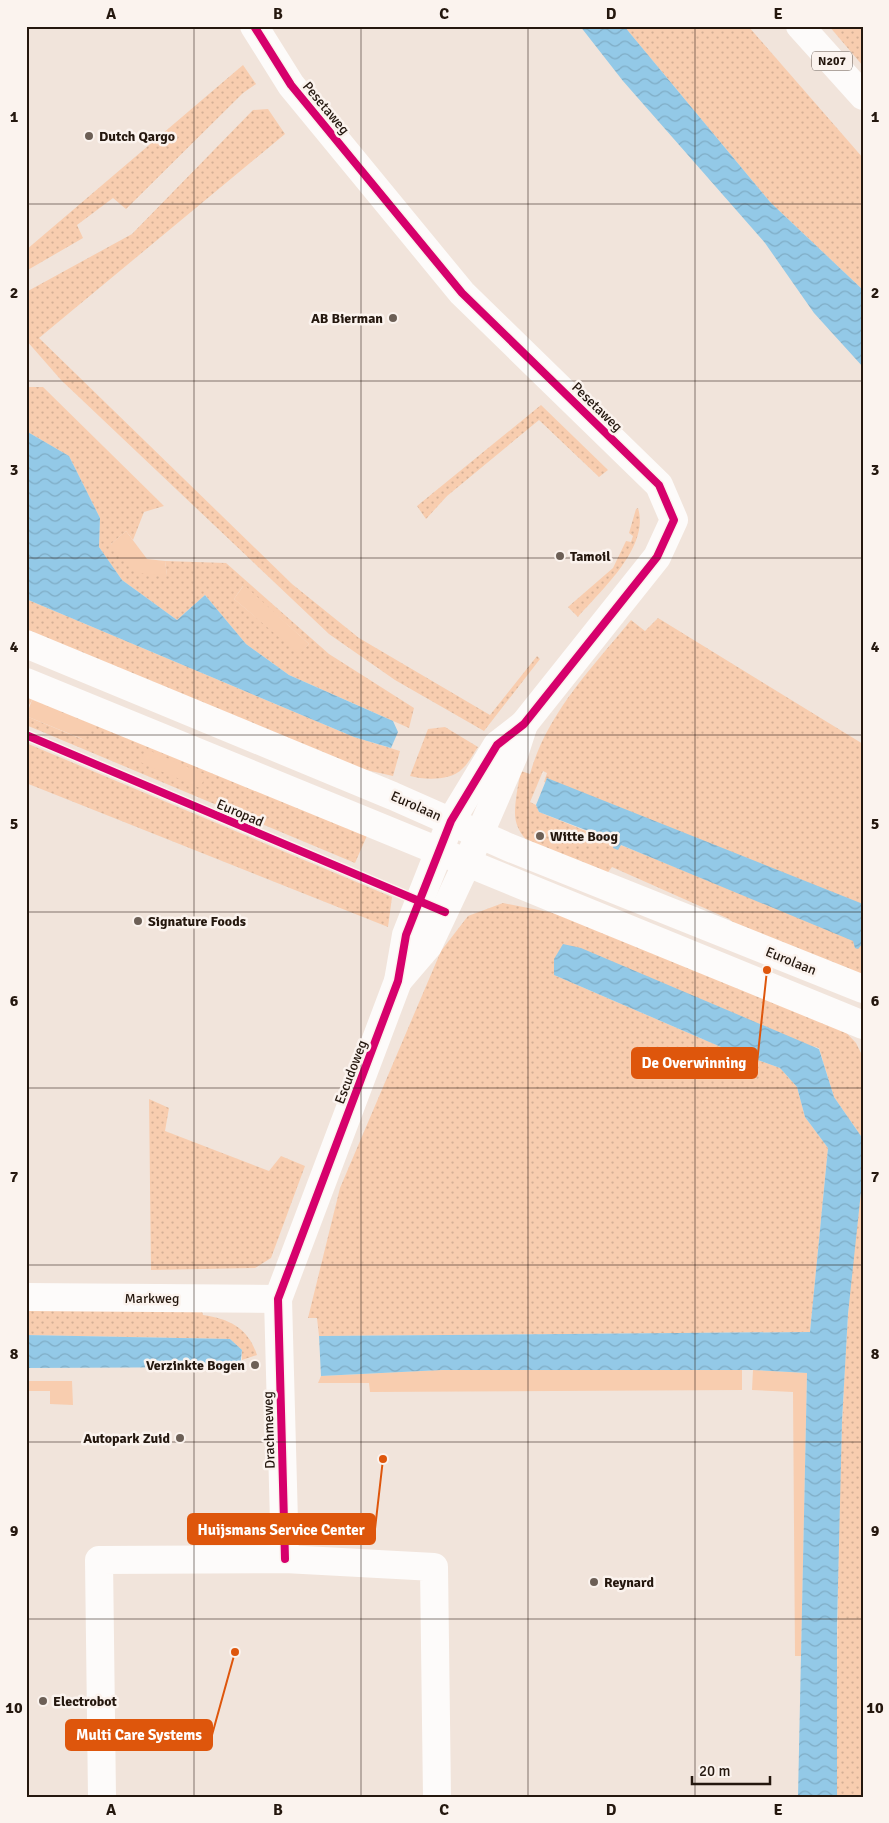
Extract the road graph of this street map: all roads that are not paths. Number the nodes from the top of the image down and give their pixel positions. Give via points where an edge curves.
1 (254, 26) edge
2 (800, 26) edge
3 (863, 96) edge
4 (26, 644) edge
5 (26, 682) edge
6 (524, 724) junction
7 (451, 821) junction
8 (479, 834) junction
9 (439, 851) junction
10 (467, 863) junction
11 (398, 981) junction
12 (863, 989) edge
13 (863, 1025) edge
14 (26, 1297) edge
15 (278, 1299) junction
16 (285, 1559) junction
17 (102, 1797) edge
18 (437, 1797) edge

1 - 6 street, Pesetaweg via 291,85 462,293 659,485 674,520 657,557
2 - 3 street, N207
4 - 7 street, Eurolaan
5 - 9 street
6 - 7 street, Pesetaweg via 497,744
6 - 8 street, Pesetaweg
7 - 8 street, Eurolaan
7 - 9 street, Pesetaweg
8 - 10 street, Pesetaweg
8 - 12 street, Eurolaan
9 - 10 street
9 - 11 street, Escudoweg via 406,935
10 - 11 street, Escudoweg via 428,946
10 - 13 street
11 - 15 street, Escudoweg
14 - 15 street, Markweg
15 - 16 street, Drachmeweg
16 - 17 street via 100,1560
16 - 18 street via 434,1567

